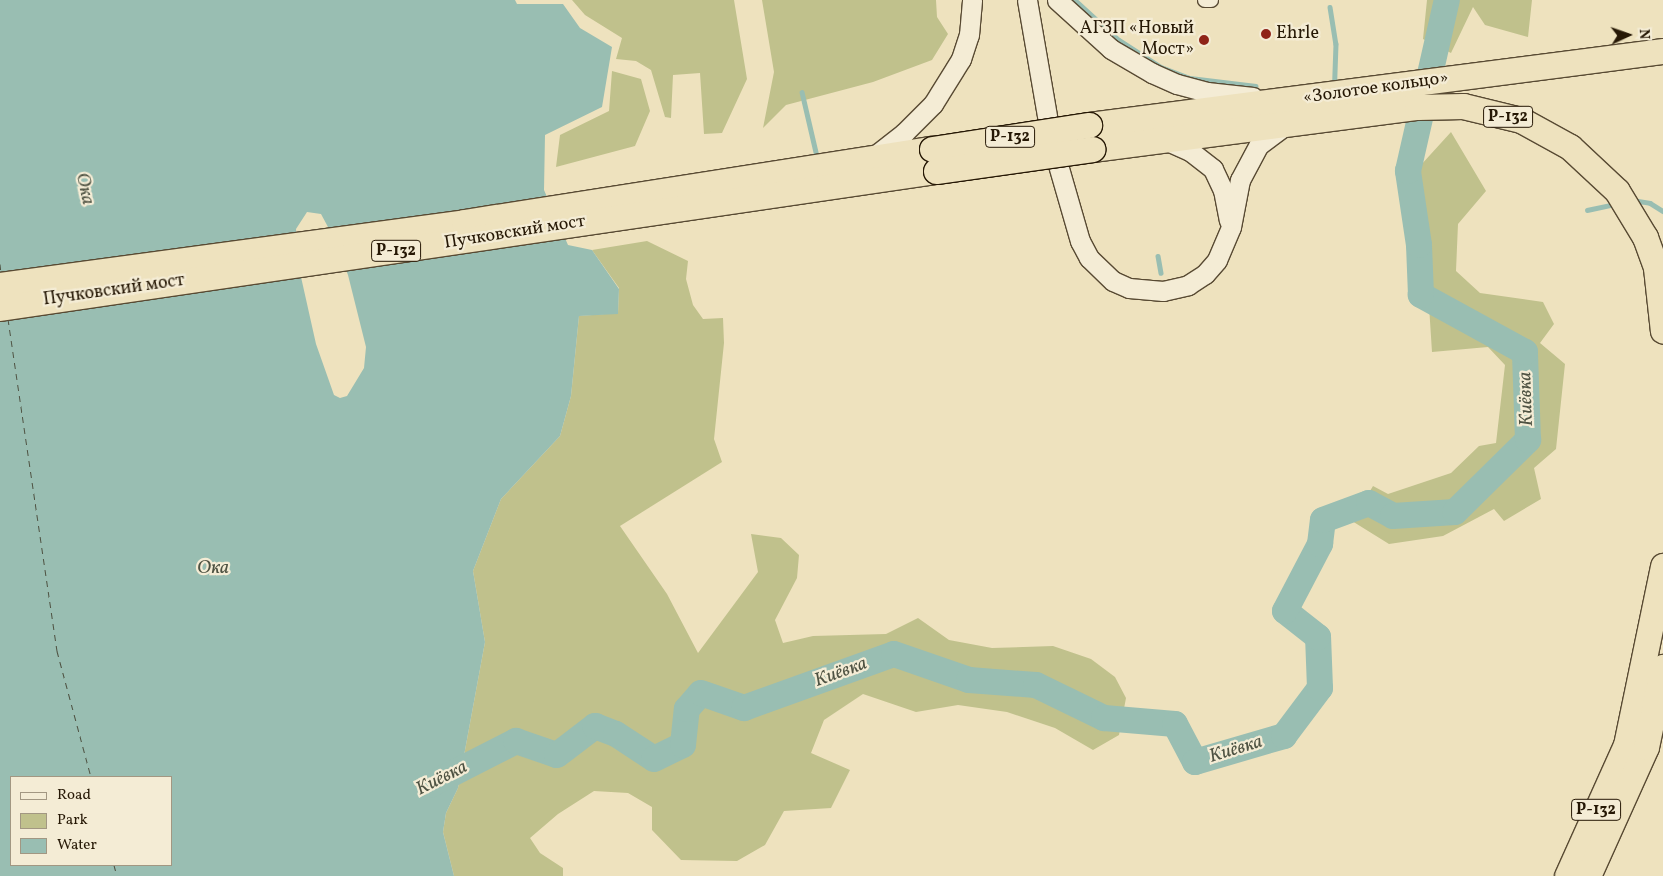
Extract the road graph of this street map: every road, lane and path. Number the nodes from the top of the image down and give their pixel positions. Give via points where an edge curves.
1 (972, 0) edge
2 (1027, 0) edge
3 (1057, 0) edge
4 (1205, 0) edge
5 (1211, 0) edge
6 (1663, 51) edge
7 (1288, 111) junction
8 (1090, 137) junction
9 (1162, 139) junction
10 (872, 158) junction
11 (934, 160) junction
12 (790, 182) junction
13 (1231, 227) junction
14 (0, 286) edge
15 (0, 308) edge
16 (1663, 331) edge
17 (1663, 566) edge
18 (1663, 667) edge
19 (1636, 746) junction
20 (1567, 876) edge
21 (1588, 876) edge

1 - 10 main road via 968,35 961,58 933,104
2 - 13 main road via 1052,144 1080,241 1101,271 1129,288 1146,292 1176,290 1205,274 1217,260
3 - 7 main road via 1111,49 1177,84
4 - 5 street
6 - 7 highway, «Золотое кольцо» / Р-132
7 - 8 highway, «Золотое кольцо» / Р-132
7 - 9 highway, Р-132
7 - 13 main road via 1259,145 1240,180
7 - 16 highway, «Золотое кольцо» / Р-132 via 1463,106 1521,120 1570,147 1616,191 1645,238 1656,268
8 - 9 highway, Р-132
8 - 11 highway, Р-132, bridge
9 - 13 main road via 1190,150 1213,169 1223,190
10 - 11 highway, Р-132
10 - 12 highway, Р-132
11 - 12 highway, Р-132
12 - 14 highway, Пучковский мост / Р-132
12 - 15 highway, Пучковский мост / Р-132
17 - 19 highway, Р-132
18 - 19 highway, Р-132
19 - 20 highway, Р-132
19 - 21 highway, Р-132

